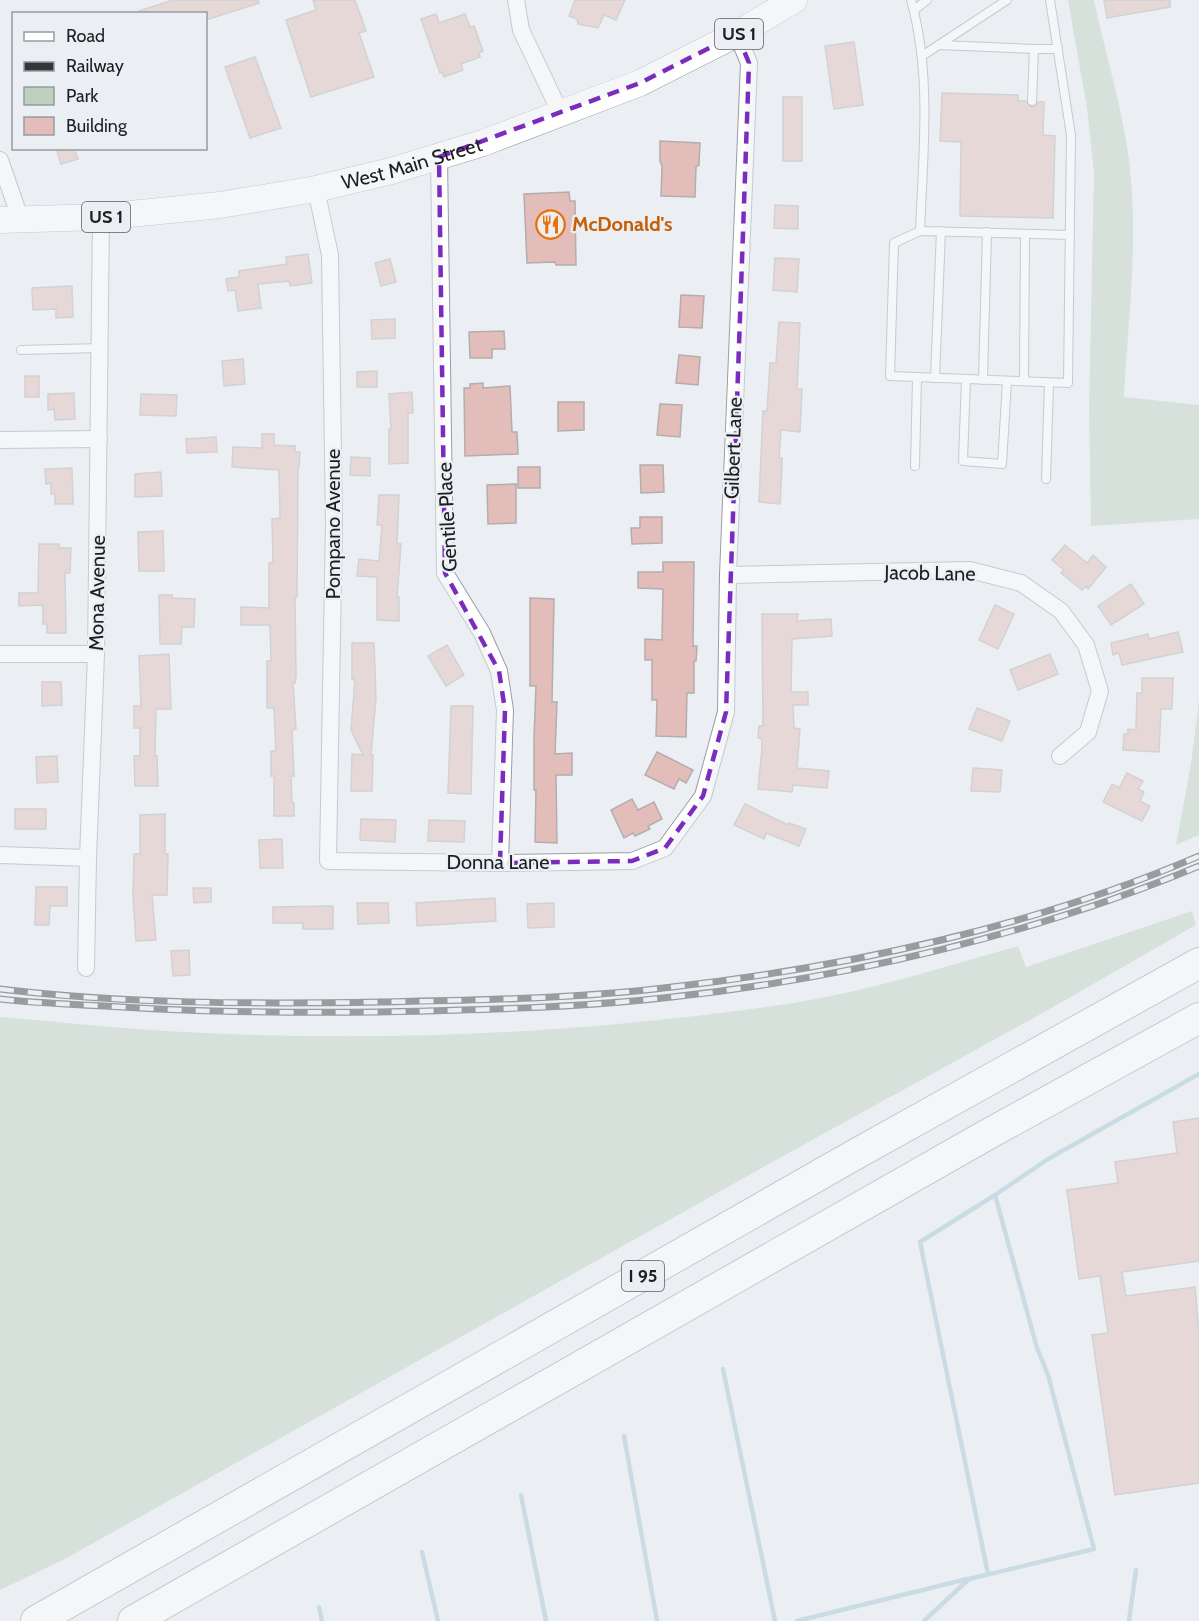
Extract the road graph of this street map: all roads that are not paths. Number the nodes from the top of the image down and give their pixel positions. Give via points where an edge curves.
1 (516, 0) edge
2 (794, 0) edge
3 (911, 0) edge
4 (927, 0) edge
5 (1007, 0) edge
6 (1050, 0) edge
7 (914, 10) junction
8 (737, 34) junction
9 (939, 45) junction
10 (1058, 48) junction
11 (1034, 49) junction
12 (922, 56) junction
13 (1032, 101) dead end
14 (561, 114) junction
15 (439, 157) junction
16 (0, 160) edge
17 (316, 189) junction
18 (102, 217) junction
19 (10, 219) edge
20 (921, 231) junction
21 (941, 231) junction
22 (987, 232) junction
23 (1025, 234) junction
24 (1070, 235) junction
25 (100, 348) junction
26 (21, 350) dead end
27 (917, 377) junction
28 (934, 378) junction
29 (966, 379) junction
30 (983, 380) junction
31 (1007, 381) junction
32 (1024, 381) junction
33 (1049, 382) junction
34 (99, 439) junction
35 (0, 440) edge
36 (915, 466) dead end
37 (1047, 479) dead end
38 (728, 575) junction
39 (0, 654) edge
40 (96, 654) junction
41 (1060, 756) dead end
42 (665, 848) joint
43 (0, 855) edge
44 (88, 858) junction
45 (328, 861) joint
46 (500, 863) junction
47 (1199, 963) edge
48 (86, 968) dead end
49 (1199, 1018) edge
50 (89, 1591) junction
51 (28, 1621) edge
52 (36, 1621) edge
53 (133, 1621) edge

1 - 14 street via 520,30
2 - 8 main road, West Main Street / US 1
3 - 7 lane
4 - 7 lane
5 - 9 lane
6 - 10 lane
7 - 12 lane
8 - 14 main road, West Main Street / US 1 via 640,83
8 - 38 street, Gilbert Lane via 749,63
9 - 11 lane
9 - 12 lane
10 - 11 lane
10 - 24 lane via 1071,135
11 - 13 lane
12 - 20 lane
14 - 15 main road, West Main Street / US 1
15 - 17 main road, West Main Street / US 1
15 - 46 street, Gentile Place via 445,573 482,633 499,672 505,710
16 - 19 street
17 - 18 main road, West Main Street / US 1 via 220,205
17 - 45 street, Pompano Avenue via 330,255 334,522
18 - 19 main road, West Main Street / US 1
18 - 25 street, Mona Avenue
20 - 21 lane
20 - 27 lane via 894,243 890,376
21 - 22 lane
21 - 28 lane
22 - 23 lane
22 - 30 lane
23 - 24 lane
23 - 32 lane
24 - 33 lane via 1068,383
25 - 26 lane
25 - 34 street, Mona Avenue
27 - 28 lane
27 - 36 lane
28 - 29 lane
29 - 30 lane
29 - 31 lane via 963,461 1002,464
30 - 31 lane
31 - 32 lane
32 - 33 lane
33 - 37 lane
34 - 35 street
34 - 40 street, Mona Avenue
38 - 41 street, Jacob Lane via 970,570 1021,583 1060,611 1086,645 1100,691 1088,732
38 - 42 street, Gilbert Lane via 726,712 703,796
39 - 40 street
40 - 44 street, Mona Avenue
42 - 46 street, Donna Lane via 632,861
43 - 44 street
44 - 48 street, Mona Avenue
45 - 46 street, Donna Lane
47 - 50 highway, I 95
49 - 53 highway, I 95
50 - 51 highway
50 - 52 highway, I 95

